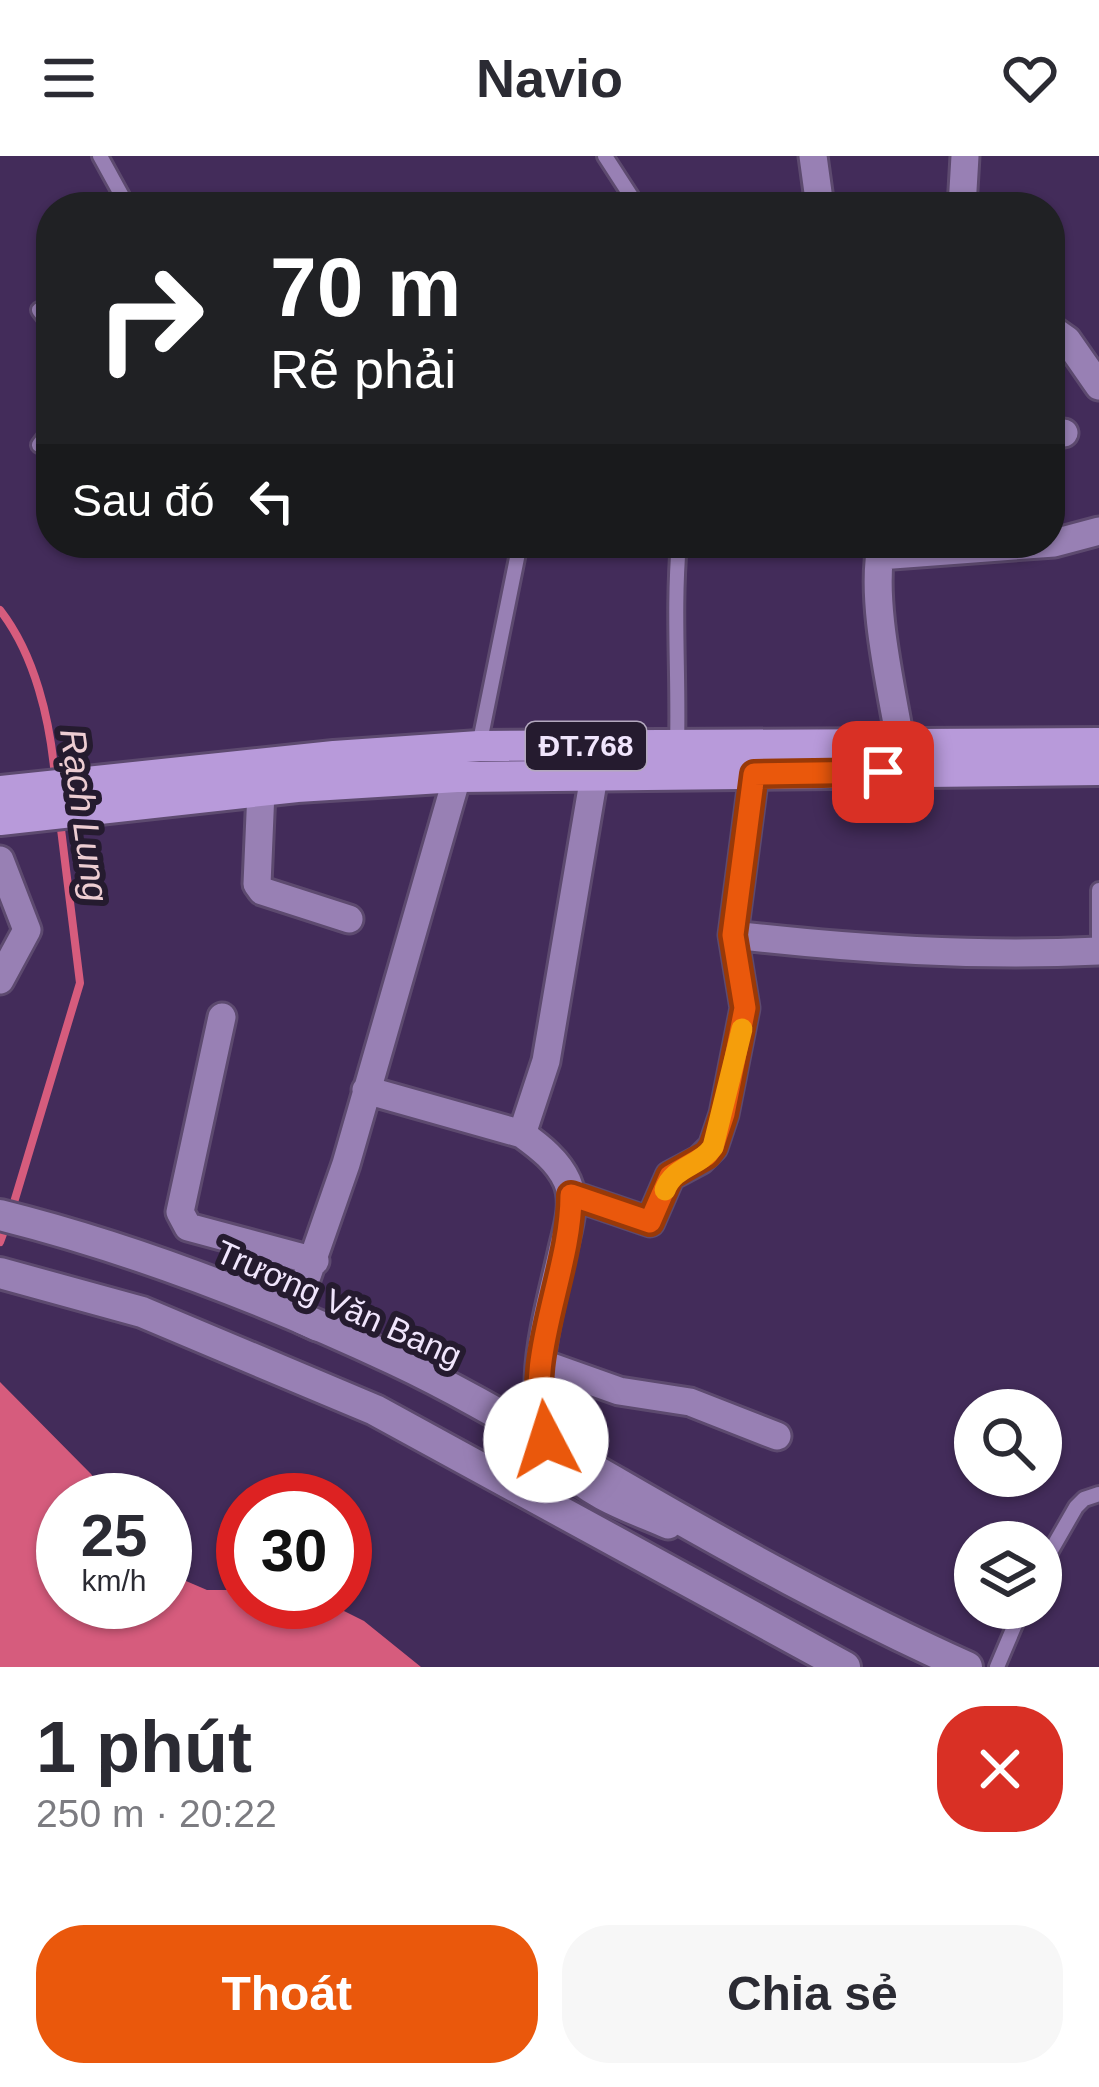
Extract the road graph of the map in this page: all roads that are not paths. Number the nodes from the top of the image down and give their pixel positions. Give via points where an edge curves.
1 (100, 156) edge
2 (605, 156) edge
3 (813, 156) edge
4 (965, 156) edge
5 (120, 192) edge
6 (628, 192) edge
7 (818, 192) edge
8 (963, 192) edge
9 (1065, 339) edge
10 (1099, 386) edge
11 (1099, 531) edge
12 (1065, 540) edge
13 (517, 558) edge
14 (678, 558) edge
15 (881, 558) edge
16 (1099, 743) edge
17 (479, 746) junction
18 (677, 746) junction
19 (902, 746) junction
20 (1099, 770) edge
21 (754, 774) junction
22 (594, 776) junction
23 (457, 777) junction
24 (0, 791) edge
25 (261, 791) junction
26 (75, 797) junction
27 (41, 801) junction
28 (0, 820) edge
29 (0, 860) edge
30 (1099, 890) edge
31 (349, 919) dead end
32 (733, 935) junction
33 (1099, 938) edge
34 (1099, 951) edge
35 (0, 980) edge
36 (221, 1017) dead end
37 (366, 1090) junction
38 (523, 1134) junction
39 (571, 1195) junction
40 (0, 1215) edge
41 (315, 1262) junction
42 (0, 1273) edge
43 (543, 1364) junction
44 (406, 1365) junction
45 (777, 1436) dead end
46 (549, 1443) junction
47 (1099, 1494) edge
48 (678, 1530) dead end
49 (1062, 1531) edge
50 (1013, 1629) edge
51 (845, 1667) edge
52 (967, 1667) edge
53 (997, 1667) edge

1 - 5 lane
2 - 6 lane
3 - 7 street
4 - 8 street
9 - 10 street
11 - 12 street
13 - 17 lane
14 - 18 lane
15 - 19 street
16 - 19 main road, ĐT.768
17 - 18 main road, ĐT.768
17 - 26 main road, ĐT.768 via 334,756
18 - 19 main road, ĐT.768
20 - 21 main road, ĐT.768
21 - 22 main road, ĐT.768
21 - 32 street
22 - 23 main road, ĐT.768
22 - 38 street via 545,1061
23 - 25 main road, ĐT.768
23 - 37 street
24 - 27 main road, ĐT.768
25 - 26 main road, ĐT.768
25 - 31 street via 257,884
26 - 27 main road, ĐT.768
27 - 28 main road, ĐT.768
29 - 35 street via 27,930
30 - 33 lane
32 - 34 street via 891,951
32 - 39 street via 745,1008 713,1147 670,1176 650,1222
36 - 41 street via 181,1212 188,1227 207,1235
37 - 38 street
37 - 41 street
38 - 39 street via 553,1161
39 - 43 street
40 - 44 main road, Trương Văn Bang via 255,1302
41 - 44 street via 298,1303 302,1320
42 - 51 main road via 142,1312 375,1410
43 - 45 street via 619,1391 690,1402
43 - 46 street via 539,1402
44 - 46 main road, Trương Văn Bang
46 - 48 street via 575,1478
46 - 52 main road, Trương Văn Bang via 764,1567
47 - 49 lane via 1076,1507
50 - 53 lane

